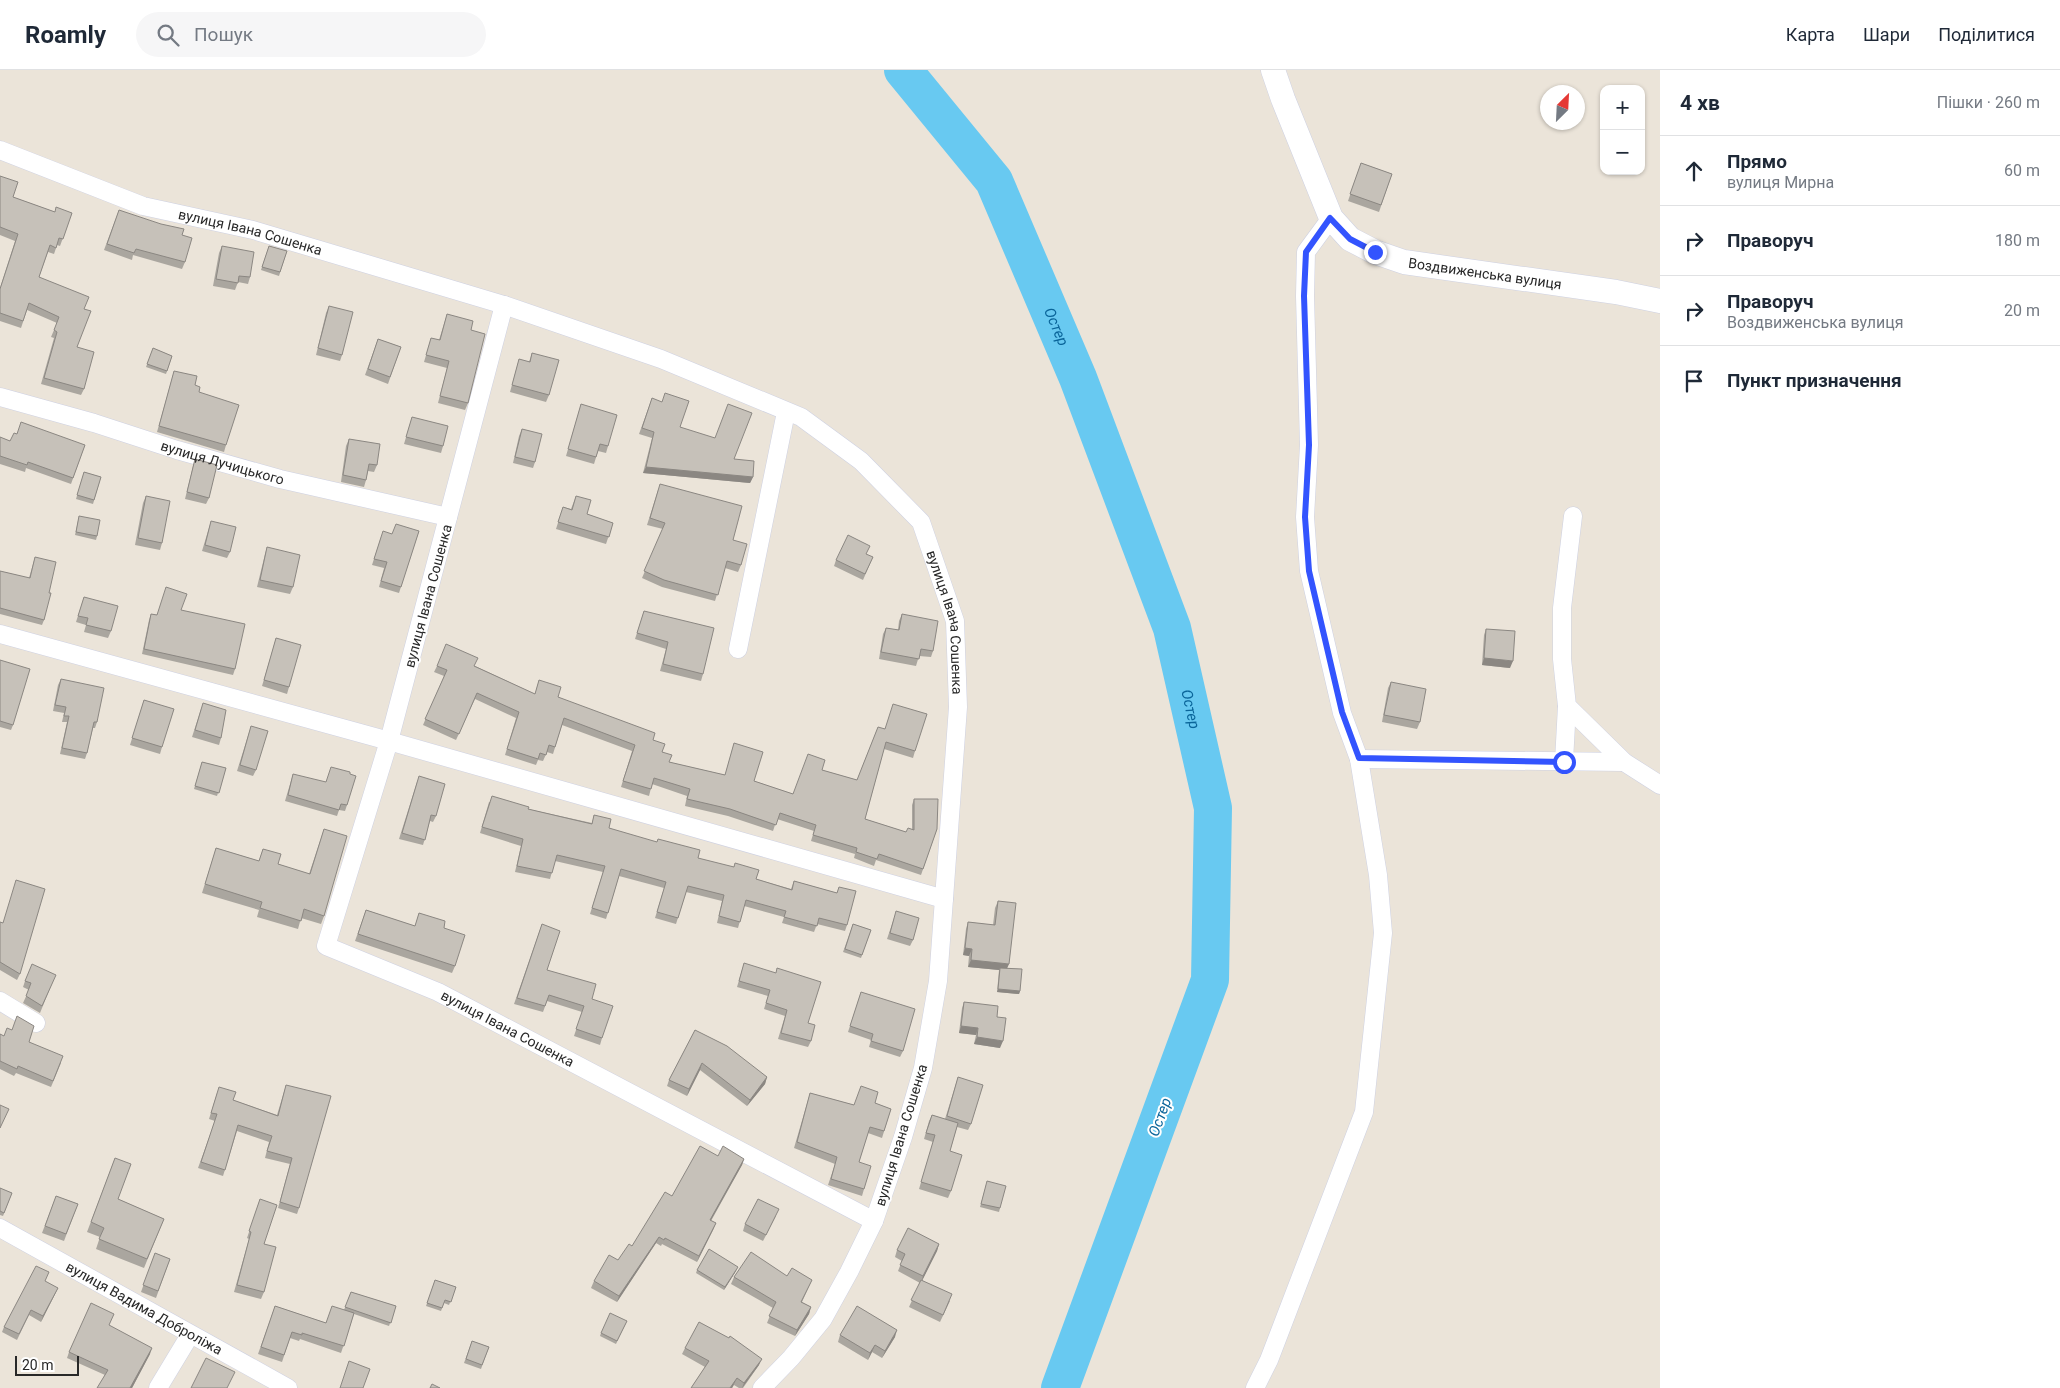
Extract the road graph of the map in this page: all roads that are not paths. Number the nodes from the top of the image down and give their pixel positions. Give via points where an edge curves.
1 (1273, 70) edge
2 (0, 150) edge
3 (1330, 218) junction
4 (1660, 301) edge
5 (504, 305) junction
6 (0, 397) edge
7 (786, 412) junction
8 (1573, 516) dead end
9 (448, 517) junction
10 (0, 634) edge
11 (738, 649) dead end
12 (1567, 706) junction
13 (389, 741) junction
14 (1359, 758) junction
15 (1564, 762) junction
16 (1624, 762) junction
17 (1660, 785) edge
18 (944, 899) junction
19 (0, 1001) edge
20 (36, 1023) dead end
21 (874, 1221) junction
22 (0, 1228) edge
23 (190, 1334) junction
24 (158, 1388) edge
25 (288, 1388) edge
26 (762, 1388) edge
27 (1256, 1388) edge

1 - 3 street, Воздвиженська вулиця
2 - 5 street, вулиця Івана Сошенка via 143,206 253,230
3 - 4 street, Воздвиженська вулиця via 1350,239 1404,262
3 - 14 street via 1306,252 1304,296 1309,445 1305,517 1311,580 1342,712
5 - 7 street, вулиця Івана Сошенка via 661,359
5 - 9 street, вулиця Івана Сошенка
6 - 9 street, вулиця Лучицького via 280,479
7 - 11 street
7 - 18 street, вулиця Івана Сошенка via 801,417 861,461 921,522 955,621 958,707
8 - 12 street via 1562,608 1562,659
9 - 13 street, вулиця Івана Сошенка
10 - 13 street
12 - 15 street
12 - 16 street
13 - 18 street
13 - 21 street, вулиця Івана Сошенка via 326,946 438,992
14 - 15 street
14 - 27 street via 1384,933 1364,1112
15 - 16 street
16 - 17 street
18 - 21 street, вулиця Івана Сошенка via 938,981 923,1068
19 - 20 street
21 - 26 street, вулиця Івана Сошенка via 823,1319
22 - 23 street, вулиця Вадима Доброліжа
23 - 24 street
23 - 25 street, вулиця Вадима Доброліжа

